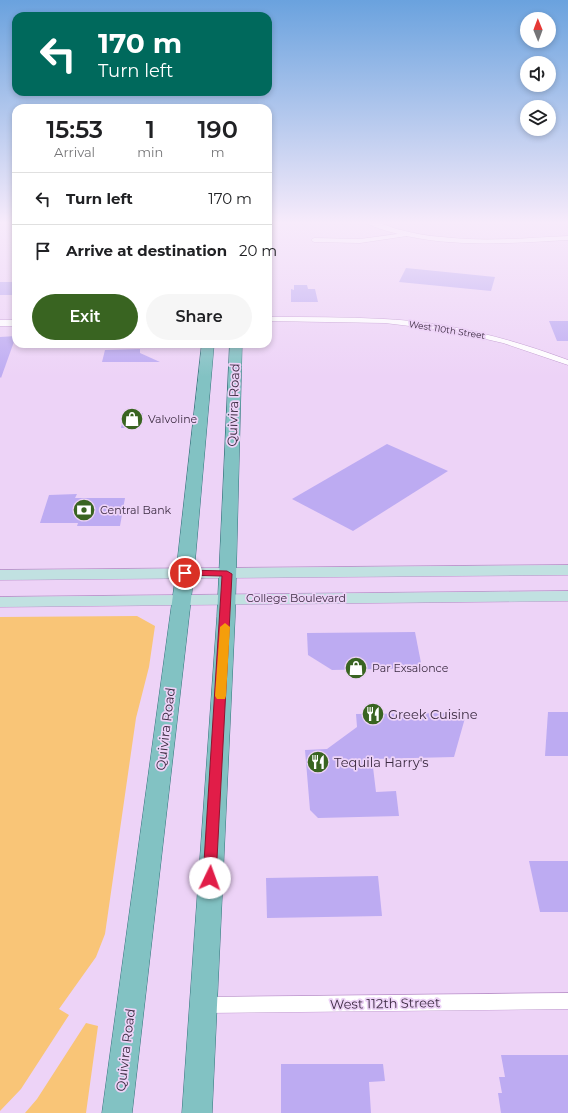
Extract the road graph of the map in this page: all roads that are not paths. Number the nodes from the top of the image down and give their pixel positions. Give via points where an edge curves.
1 (272, 319) edge
2 (321, 321) junction
3 (0, 323) edge
4 (12, 323) edge
5 (272, 324) edge
6 (208, 348) edge
7 (236, 348) edge
8 (568, 363) edge
9 (568, 570) edge
10 (185, 573) junction
11 (227, 574) junction
12 (0, 575) edge
13 (568, 596) edge
14 (226, 599) junction
15 (181, 600) junction
16 (0, 602) edge
17 (568, 1000) edge
18 (202, 1006) junction
19 (117, 1113) edge
20 (197, 1113) edge

1 - 2 street, West 110th Street
2 - 5 street, West 110th Street
2 - 8 street, West 110th Street via 385,322 451,329 505,341
3 - 4 street
6 - 10 main road, Quivira Road
7 - 11 main road, Quivira Road
9 - 11 main road
10 - 11 main road
10 - 12 main road
10 - 15 main road, Quivira Road
11 - 14 main road, Quivira Road
13 - 14 main road, College Boulevard
14 - 15 main road, College Boulevard
14 - 18 main road, Quivira Road
15 - 16 main road, College Boulevard
15 - 19 main road, Quivira Road
17 - 18 street, West 112th Street
18 - 20 main road, Quivira Road

